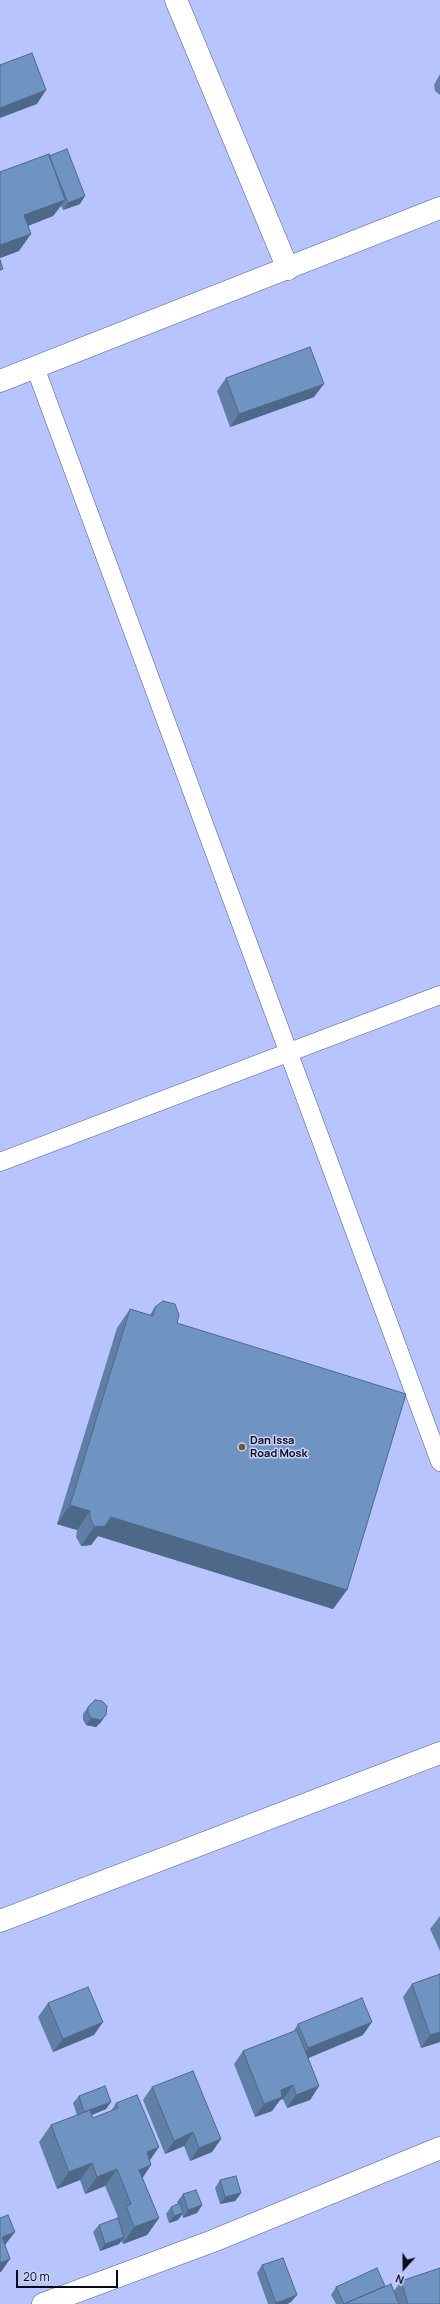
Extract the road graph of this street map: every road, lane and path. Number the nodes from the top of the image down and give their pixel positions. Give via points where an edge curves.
1 (176, 0) edge
2 (440, 208) edge
3 (288, 269) junction
4 (35, 367) junction
5 (0, 381) edge
6 (440, 995) edge
7 (289, 1052) junction
8 (0, 1162) edge
9 (440, 1462) edge
10 (440, 1753) edge
11 (0, 1921) edge
12 (440, 2148) edge
13 (43, 2304) edge

1 - 3 main road
2 - 3 main road
3 - 4 main road
4 - 5 main road
4 - 7 lane
6 - 7 lane
7 - 8 lane
7 - 9 lane
10 - 11 main road
12 - 13 main road via 213,2241

